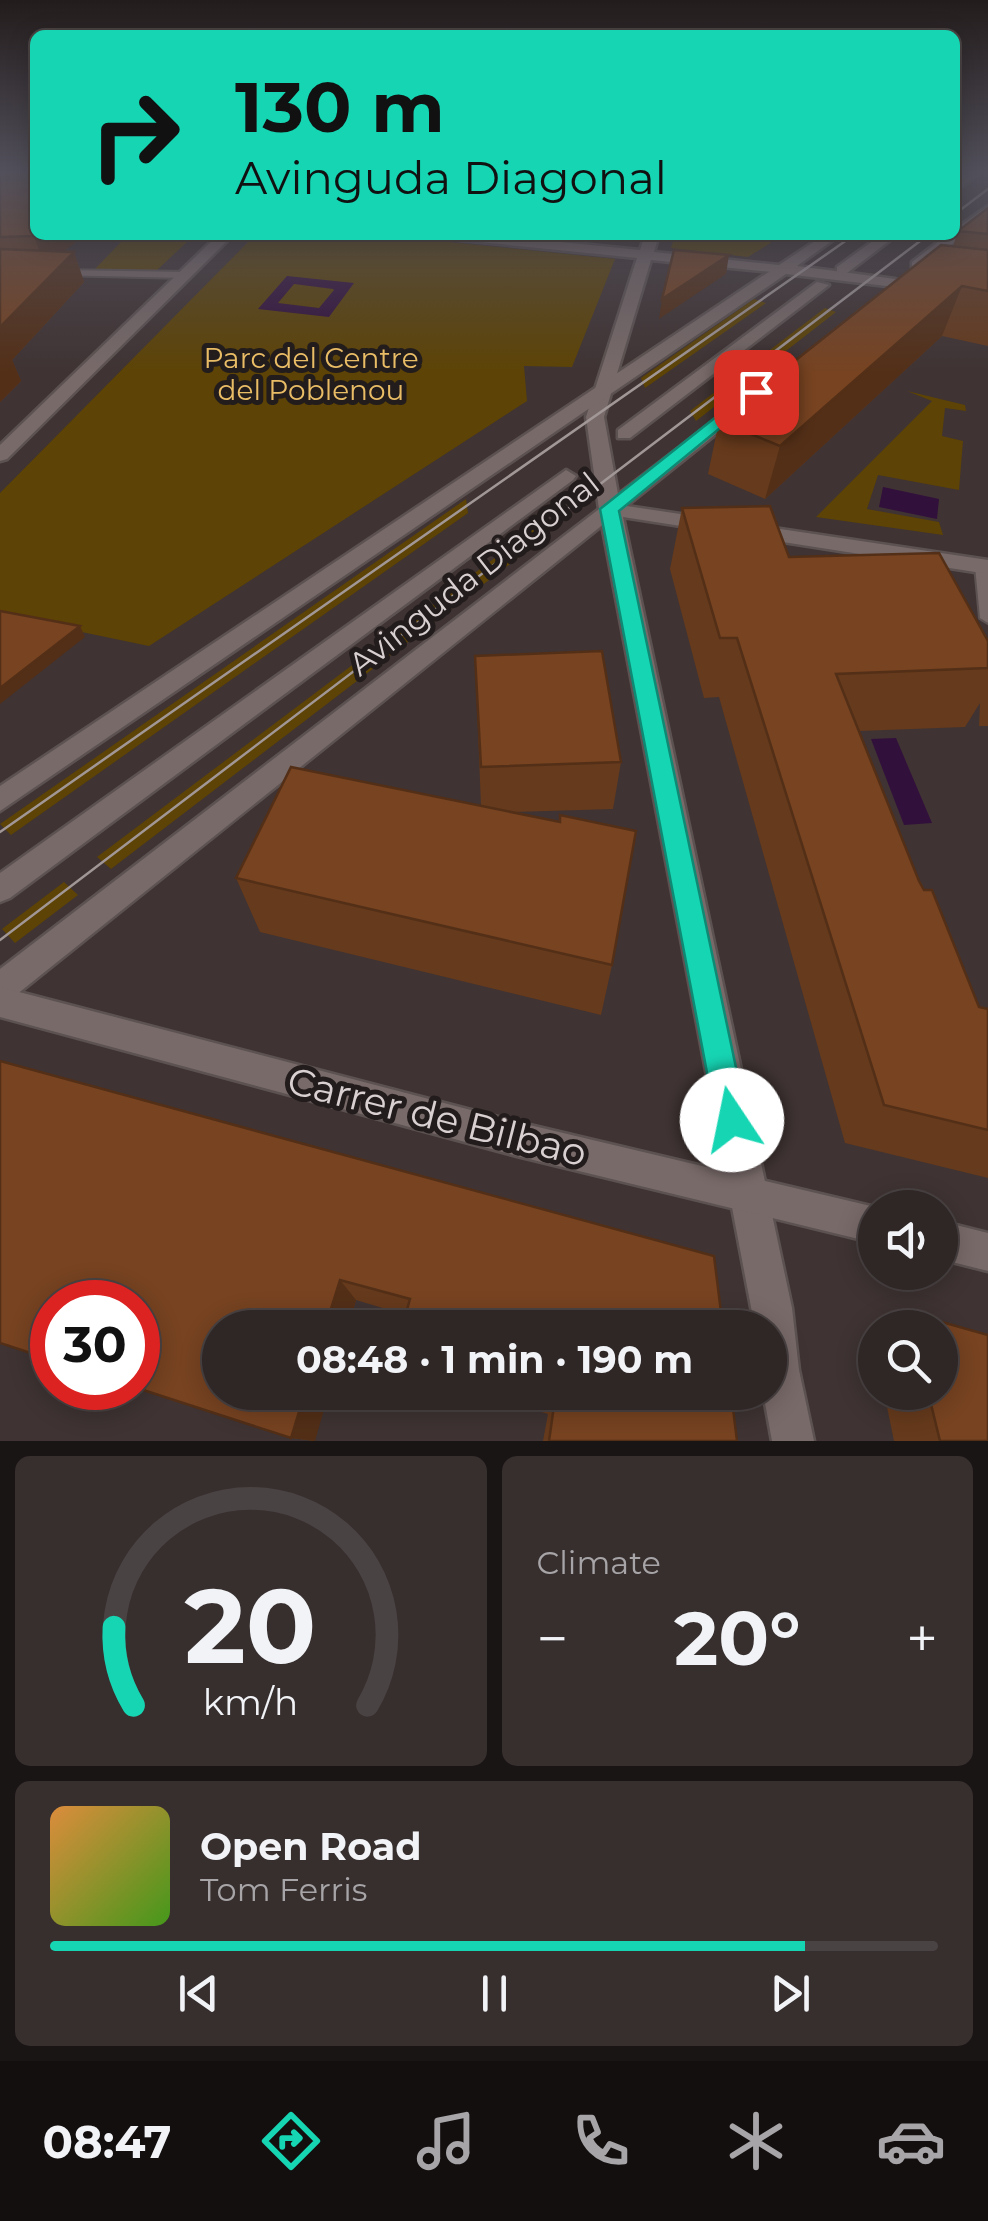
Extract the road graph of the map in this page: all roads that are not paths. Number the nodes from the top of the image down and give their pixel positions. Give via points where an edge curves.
1 (221, 240) edge
2 (499, 240) edge
3 (650, 240) edge
4 (826, 240) edge
5 (883, 240) edge
6 (954, 240) edge
7 (646, 255) junction
8 (783, 269) junction
9 (842, 270) dead end
10 (40, 274) edge
11 (186, 275) junction
12 (903, 284) junction
13 (822, 285) dead end
14 (868, 304) edge
15 (756, 392) edge
16 (599, 395) junction
17 (624, 434) dead end
18 (0, 454) edge
19 (566, 476) dead end
20 (609, 509) junction
21 (985, 567) edge
22 (988, 618) edge
23 (0, 800) edge
24 (0, 889) edge
25 (0, 988) edge
26 (0, 1002) edge
27 (750, 1196) junction
28 (858, 1220) edge
29 (958, 1244) edge
30 (988, 1252) edge
31 (793, 1441) edge

1 - 11 street
2 - 7 street
3 - 7 street
4 - 8 street
5 - 9 street
6 - 12 street
7 - 8 street
7 - 16 street
8 - 12 street
8 - 16 street
10 - 11 lane
11 - 18 street
12 - 14 street
13 - 17 street
15 - 20 street, Avinguda Diagonal
16 - 20 street via 595,417
16 - 23 street
19 - 24 street, Avinguda Diagonal
20 - 21 street
20 - 25 street, Avinguda Diagonal
20 - 27 street
21 - 22 lane
26 - 27 street, Carrer de Bilbao
27 - 28 street, Carrer de Bilbao
27 - 31 street
29 - 30 street

